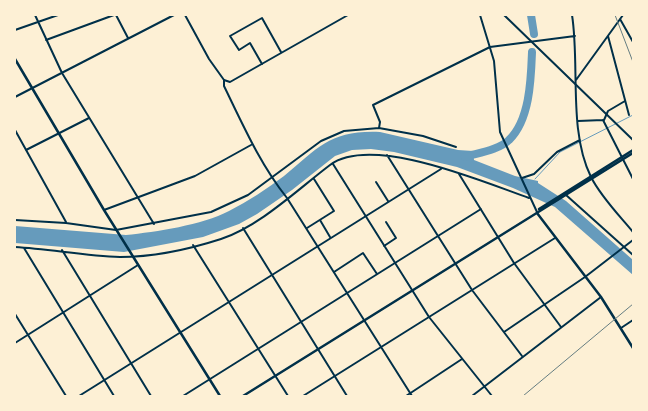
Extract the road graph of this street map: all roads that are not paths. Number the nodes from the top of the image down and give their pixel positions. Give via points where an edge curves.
1 (35, 15) edge
2 (58, 15) edge
3 (115, 15) edge
4 (174, 15) edge
5 (185, 15) edge
6 (348, 15) edge
7 (480, 15) edge
8 (504, 15) edge
9 (572, 15) edge
10 (624, 15) edge
11 (620, 19) junction
12 (37, 22) junction
13 (15, 30) edge
14 (575, 36) junction
15 (608, 36) junction
16 (128, 38) junction
17 (46, 40) junction
18 (531, 42) junction
19 (633, 42) edge
20 (490, 46) junction
21 (282, 52) junction
22 (15, 59) edge
23 (262, 64) junction
24 (62, 73) junction
25 (224, 80) junction
26 (576, 80) junction
27 (577, 86) junction
28 (31, 89) junction
29 (15, 97) edge
30 (625, 101) junction
31 (607, 115) junction
32 (629, 115) dead end
33 (89, 118) junction
34 (603, 120) junction
35 (578, 121) junction
36 (379, 128) junction
37 (15, 130) edge
38 (58, 134) junction
39 (633, 140) edge
40 (581, 142) junction
41 (251, 145) junction
42 (456, 147) dead end
43 (26, 150) junction
44 (633, 152) edge
45 (387, 155) junction
46 (623, 158) junction
47 (332, 164) junction
48 (442, 168) junction
49 (459, 174) junction
50 (522, 178) junction
51 (591, 178) junction
52 (272, 179) junction
53 (314, 179) junction
54 (633, 179) edge
55 (376, 182) dead end
56 (409, 189) junction
57 (564, 196) junction
58 (137, 197) junction
59 (288, 198) junction
60 (529, 198) junction
61 (388, 202) junction
62 (481, 209) junction
63 (104, 210) junction
64 (536, 212) junction
65 (365, 217) junction
66 (15, 220) edge
67 (320, 220) junction
68 (386, 222) dead end
69 (66, 223) junction
70 (154, 224) junction
71 (242, 228) junction
72 (306, 228) junction
73 (116, 230) junction
74 (633, 232) edge
75 (438, 236) junction
76 (498, 236) junction
77 (331, 238) junction
78 (555, 238) junction
79 (633, 240) edge
80 (193, 245) junction
81 (318, 246) junction
82 (383, 246) junction
83 (15, 247) edge
84 (24, 248) junction
85 (622, 248) junction
86 (62, 250) junction
87 (633, 255) edge
88 (133, 256) junction
89 (394, 263) junction
90 (455, 263) junction
91 (514, 263) junction
92 (138, 265) junction
93 (334, 272) junction
94 (377, 274) junction
95 (272, 275) junction
96 (585, 277) junction
97 (472, 290) junction
98 (411, 291) junction
99 (347, 293) junction
100 (89, 296) junction
101 (601, 298) junction
102 (229, 302) junction
103 (546, 304) junction
104 (63, 313) junction
105 (15, 314) edge
106 (429, 318) junction
107 (364, 320) junction
108 (633, 320) edge
109 (301, 322) junction
110 (561, 327) junction
111 (621, 328) junction
112 (181, 332) junction
113 (504, 332) junction
114 (28, 335) junction
115 (15, 343) edge
116 (381, 347) junction
117 (633, 348) edge
118 (258, 349) junction
119 (318, 349) junction
120 (522, 356) junction
121 (462, 358) junction
122 (131, 364) junction
123 (275, 376) junction
124 (335, 376) junction
125 (210, 379) junction
126 (104, 380) junction
127 (483, 386) junction
128 (411, 395) edge
129 (66, 396) edge
130 (79, 396) edge
131 (114, 396) edge
132 (151, 396) edge
133 (183, 396) edge
134 (220, 396) edge
135 (243, 396) edge
136 (288, 396) edge
137 (303, 396) edge
138 (347, 396) edge
139 (406, 396) edge
140 (472, 396) edge
141 (492, 396) edge

1 - 12 street
2 - 12 street
3 - 16 street
3 - 17 street
4 - 16 street
5 - 25 street
6 - 21 street
7 - 20 street
8 - 18 street
9 - 14 street
10 - 11 street
11 - 15 street
11 - 19 street
12 - 13 street
12 - 17 street
14 - 18 street
14 - 26 street
15 - 26 street
15 - 30 street
16 - 24 street
17 - 24 street
18 - 20 street
18 - 27 street
20 - 36 street via 373,105
20 - 50 street via 498,87 499,124
21 - 23 street
21 - 23 street via 262,18 230,36 239,50 250,43
22 - 28 main road
23 - 25 street via 230,82
24 - 28 street
24 - 33 street
25 - 41 street
26 - 27 street
27 - 31 street
27 - 35 street
28 - 29 street
28 - 38 main road
30 - 31 street via 608,111
30 - 32 street
31 - 34 street
31 - 39 street
33 - 38 street
33 - 58 street
34 - 35 street
34 - 46 street
35 - 40 street
36 - 42 street via 423,136
36 - 52 street via 349,130 321,141
37 - 43 street
38 - 43 street
38 - 63 main road
40 - 50 street via 557,152 534,174
40 - 51 street
41 - 52 street
41 - 58 street via 195,176
43 - 69 street
44 - 46 main road
45 - 47 street via 355,155
45 - 48 street
45 - 56 street
46 - 51 main road
46 - 54 street
47 - 53 street
47 - 65 street
48 - 49 street
48 - 56 street
49 - 60 street
49 - 62 street
50 - 60 street
51 - 57 main road
51 - 74 street
52 - 59 street
52 - 70 street via 216,210
53 - 59 street
53 - 67 street via 334,211
55 - 61 street
56 - 61 street
56 - 75 street
57 - 64 main road
57 - 85 street
58 - 63 street
58 - 70 street
59 - 71 street
59 - 72 street
60 - 64 street
61 - 65 street
62 - 75 street
62 - 76 street
63 - 73 main road
64 - 76 main road
64 - 78 main road
65 - 77 street
65 - 82 street
66 - 69 street
67 - 72 street
67 - 77 street
68 - 82 street via 396,238
69 - 73 street
70 - 73 street
71 - 80 street via 222,238
71 - 95 street
72 - 81 street
73 - 88 main road
75 - 89 street
75 - 90 street
76 - 90 main road
76 - 91 street
77 - 81 street
78 - 91 street
78 - 96 main road
79 - 85 street
80 - 88 street
80 - 102 street
81 - 93 street
81 - 95 street
82 - 89 street
83 - 84 street
84 - 86 street
84 - 104 street
85 - 87 street
85 - 96 street
86 - 88 street
86 - 100 street
88 - 92 main road
89 - 94 street
89 - 98 street
90 - 97 street
90 - 98 main road
91 - 97 street
91 - 103 street
92 - 100 street
92 - 112 main road
93 - 94 street via 364,253
93 - 99 street
94 - 99 street
95 - 102 street
95 - 109 street
96 - 101 main road
96 - 103 street
97 - 106 street
97 - 113 street
98 - 106 street
98 - 107 main road
99 - 107 street
99 - 109 street
100 - 104 street
100 - 122 street
101 - 110 street
101 - 111 main road
102 - 112 street
102 - 118 street
103 - 110 street
103 - 113 street
104 - 114 street
104 - 126 street
105 - 114 street
106 - 116 street
106 - 121 street
107 - 116 street
107 - 119 main road
108 - 111 street
109 - 118 street
109 - 119 street
110 - 120 street
111 - 117 main road
112 - 122 street
112 - 125 main road
113 - 120 street
114 - 115 street
114 - 129 street
116 - 124 street
116 - 128 street
118 - 123 street
118 - 125 street
119 - 123 main road
119 - 124 street
120 - 127 street
121 - 127 street
121 - 128 street
122 - 126 street
122 - 132 street
123 - 135 main road
123 - 136 street
124 - 137 street
124 - 138 street
125 - 133 street
125 - 134 main road
126 - 130 street
126 - 131 street
127 - 140 street
127 - 141 street
128 - 139 street

